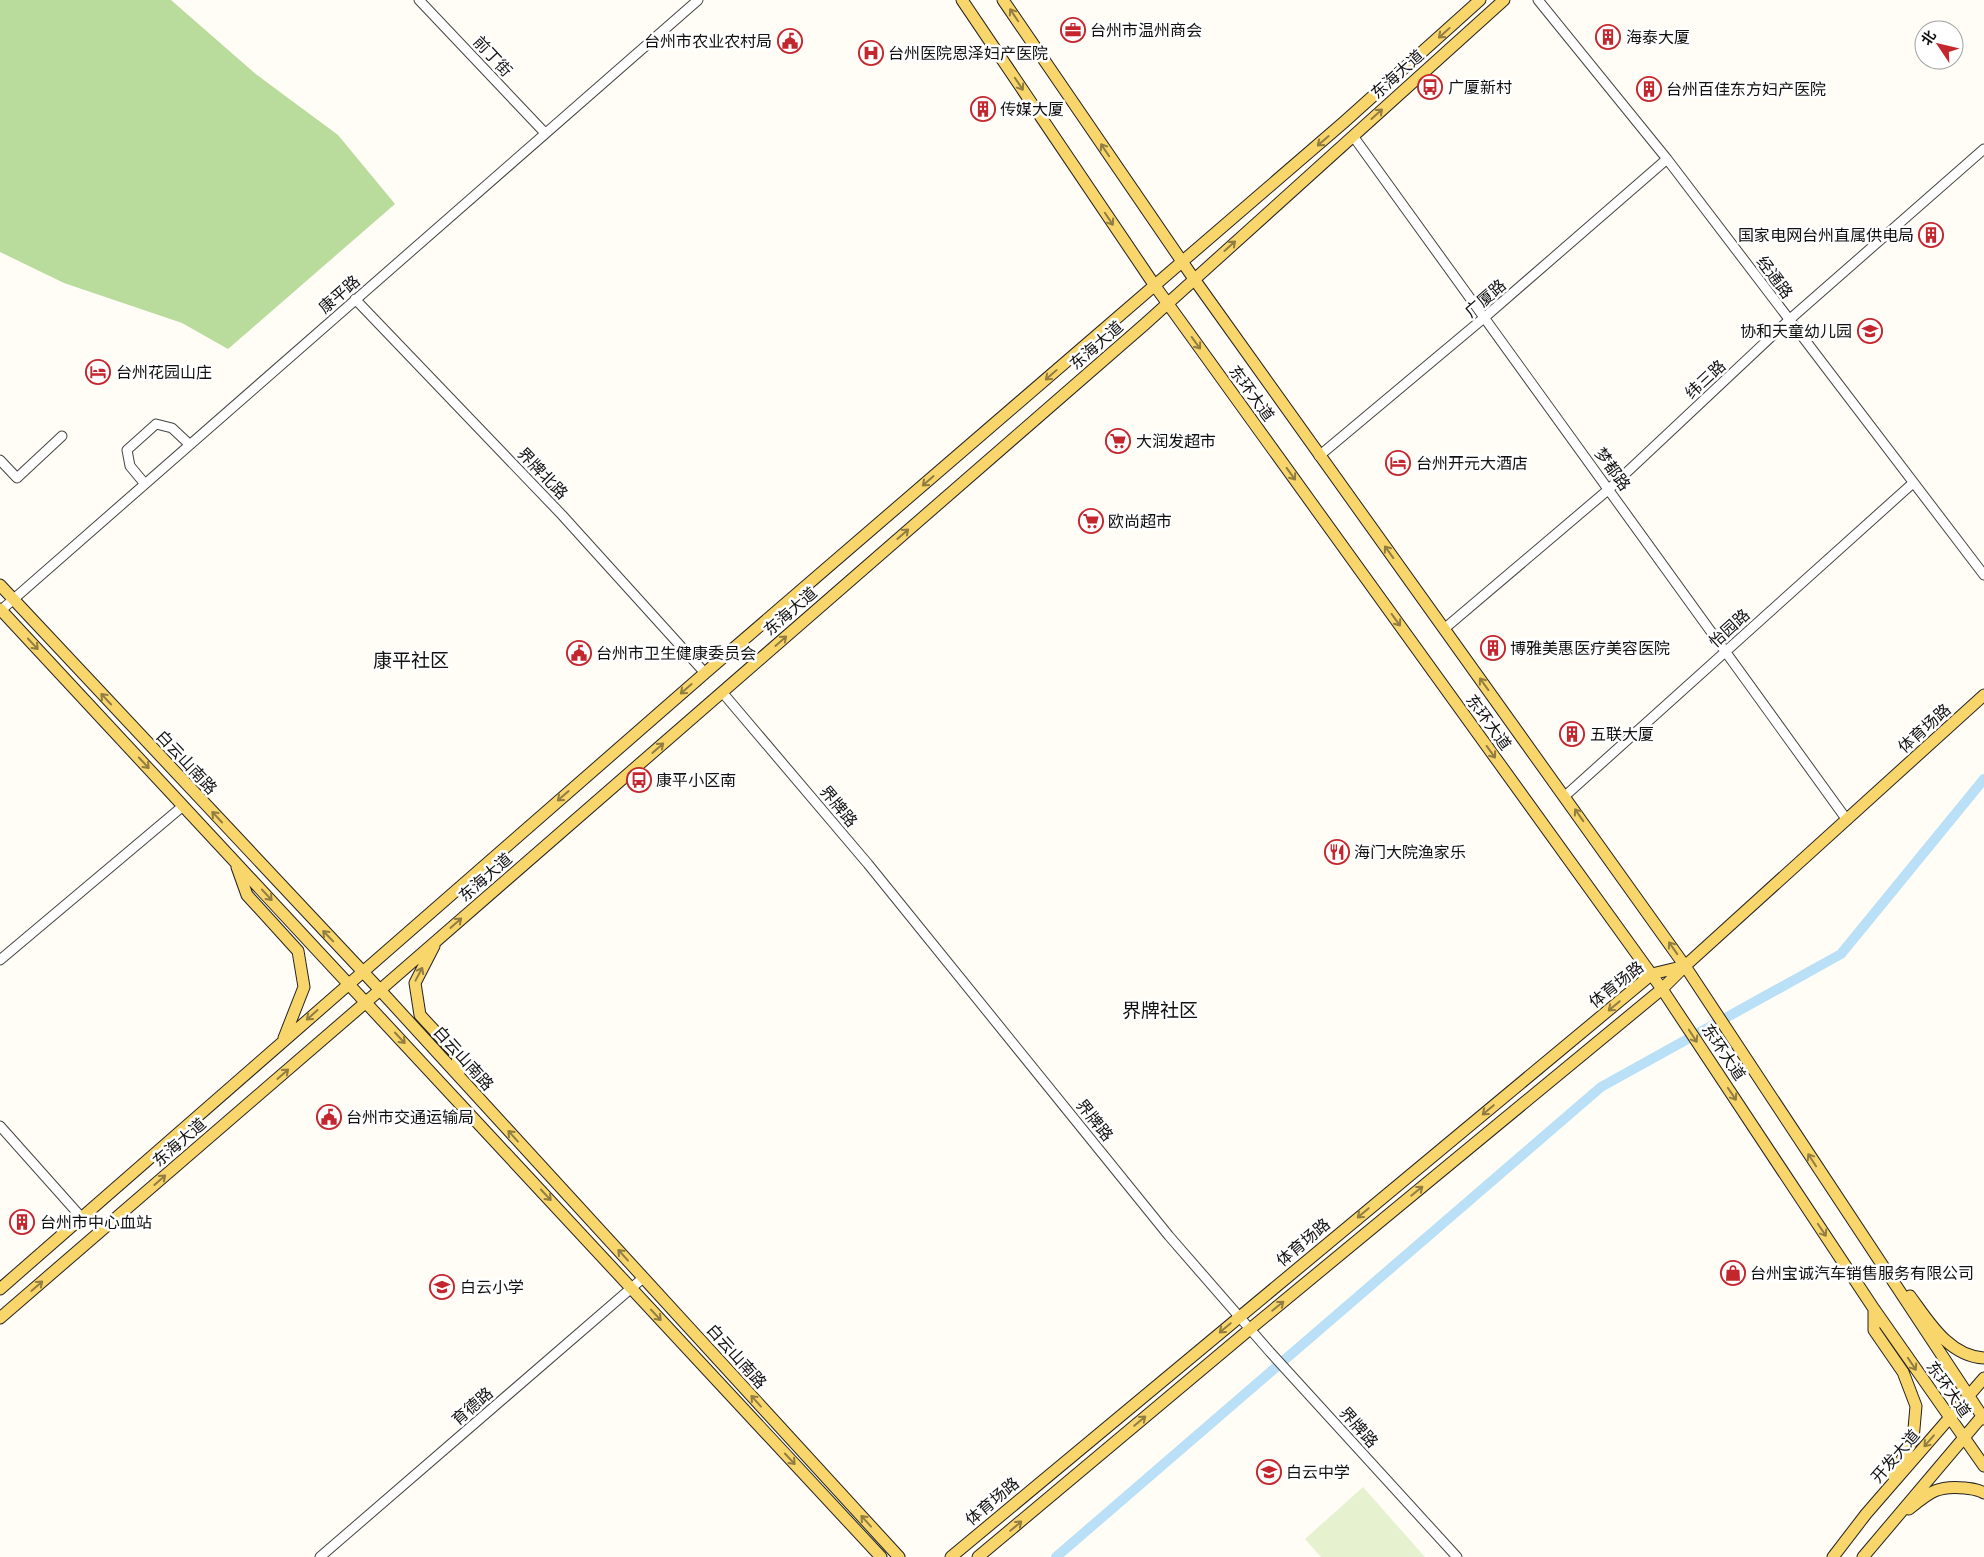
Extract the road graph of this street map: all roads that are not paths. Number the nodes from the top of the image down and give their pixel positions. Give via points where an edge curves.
1 (419, 0) edge
2 (698, 0) edge
3 (962, 0) edge
4 (1003, 0) edge
5 (1480, 0) edge
6 (1504, 0) edge
7 (1538, 0) edge
8 (545, 134) junction
9 (1353, 136) junction
10 (1984, 149) edge
11 (1667, 159) junction
12 (1182, 262) junction
13 (1194, 279) junction
14 (1155, 286) junction
15 (355, 299) junction
16 (1167, 303) junction
17 (1485, 318) junction
18 (1789, 320) junction
19 (62, 436) dead end
20 (189, 444) junction
21 (1319, 456) junction
22 (0, 460) edge
23 (1913, 483) junction
24 (145, 484) junction
25 (1609, 489) junction
26 (1984, 575) edge
27 (0, 585) edge
28 (13, 599) junction
29 (0, 610) edge
30 (1444, 629) junction
31 (1725, 652) junction
32 (705, 672) junction
33 (722, 692) junction
34 (1984, 695) edge
35 (1565, 796) junction
36 (183, 806) junction
37 (1847, 820) junction
38 (235, 861) junction
39 (438, 939) junction
40 (0, 960) edge
41 (1685, 966) junction
42 (362, 971) junction
43 (1652, 974) junction
44 (348, 983) junction
45 (380, 990) junction
46 (1662, 990) junction
47 (366, 1002) junction
48 (282, 1042) junction
49 (459, 1076) junction
50 (0, 1126) edge
51 (82, 1218) junction
52 (643, 1278) junction
53 (632, 1288) junction
54 (0, 1289) edge
55 (1897, 1291) junction
56 (1874, 1309) junction
57 (1239, 1316) junction
58 (0, 1318) edge
59 (1250, 1329) junction
60 (1984, 1358) edge
61 (1984, 1378) edge
62 (1967, 1397) junction
63 (1983, 1417) edge
64 (1949, 1418) junction
65 (1963, 1438) junction
66 (1984, 1466) edge
67 (1984, 1493) edge
68 (1866, 1514) junction
69 (1885, 1530) junction
70 (320, 1557) edge
71 (881, 1557) edge
72 (899, 1557) edge
73 (951, 1557) edge
74 (978, 1557) edge
75 (1457, 1557) edge
76 (1833, 1557) edge
77 (1863, 1557) edge

1 - 8 street, 前丁街
2 - 8 street, 康平路
3 -> 14 main road, 东环大道
12 -> 4 main road, 东环大道
5 -> 12 main road, 东海大道
9 -> 6 main road, 东海大道
7 - 11 street, 经通路
8 - 15 street, 康平路
13 -> 9 main road, 东海大道
9 - 17 street, 梦都路
10 - 18 street, 纬三路
11 - 17 street, 广厦路
11 - 18 street, 经通路
12 - 13 main road, 东环大道
12 - 14 main road, 东海大道
13 - 16 main road, 东海大道
13 - 21 main road, 东环大道
14 - 16 main road, 东环大道
14 -> 32 main road, 东海大道
15 - 20 street, 康平路
15 - 32 street, 界牌北路
33 -> 16 main road, 东海大道
16 -> 43 main road, 东环大道
17 - 21 street, 广厦路
17 - 25 street, 梦都路
18 - 23 street, 经通路
18 - 25 street, 纬三路
19 - 22 street via 18,478
20 - 24 street, 康平路
20 - 24 street via 172,428 156,424 127,450 130,466
30 -> 21 main road, 东环大道
23 - 26 street, 经通路
23 - 31 street, 怡园路
24 - 28 street, 康平路
25 - 30 street, 纬三路
25 - 31 street, 梦都路
27 - 28 main road, 白云山南路
28 - 29 street, 康平路
42 -> 28 main road, 白云山南路
29 -> 36 main road, 白云山南路
35 -> 30 main road, 东环大道
31 - 35 street, 怡园路
31 - 37 street, 梦都路
32 -> 42 main road, 东海大道
39 -> 33 main road, 东海大道
33 - 57 street, 界牌路 via 868,864 1169,1236
34 - 37 main road, 体育场路
41 -> 35 main road, 东环大道
36 - 38 main road, 白云山南路
36 - 40 street
37 - 41 main road, 体育场路
38 -> 44 main road, 白云山南路
38 - 48 main road via 247,895 298,951 304,987
39 - 45 main road, 东海大道
49 -> 39 main road via 457,1055 420,1015 415,983
41 - 43 main road, 体育场路
41 - 46 main road, 体育场路
55 -> 41 main road, 东环大道
42 - 44 main road, 东海大道
42 - 45 main road, 白云山南路
43 - 46 main road, 东环大道
43 -> 57 main road, 体育场路
44 - 47 main road, 白云山南路
44 -> 48 main road, 东海大道
45 - 47 main road, 东海大道
45 - 49 main road, 白云山南路
46 -> 56 main road, 东环大道
59 -> 46 main road, 体育场路
47 -> 53 main road, 白云山南路
58 -> 47 main road, 东海大道
48 - 51 main road, 东海大道
52 -> 49 main road, 白云山南路
50 - 51 street
51 - 54 main road, 东海大道
52 - 53 street, 育德路
72 -> 52 main road, 白云山南路
53 - 70 street, 育德路
53 -> 71 main road, 白云山南路
55 - 60 main road via 1907,1292 1938,1335 1959,1351
55 - 62 main road, 东环大道
56 -> 64 main road, 东环大道
56 - 68 main road via 1874,1330 1903,1372 1916,1406 1913,1440
57 - 59 street, 界牌路
57 -> 73 main road, 体育场路
74 -> 59 main road, 体育场路
59 - 75 street, 界牌路
61 - 62 main road, 开发大道
62 - 63 main road, 东环大道
62 - 64 main road, 开发大道
63 - 65 main road
64 - 65 main road, 东环大道
64 -> 68 main road, 开发大道
65 - 66 main road, 东环大道
65 - 69 main road
67 - 69 main road via 1946,1486 1930,1492
68 - 76 main road, 开发大道
69 - 77 main road

